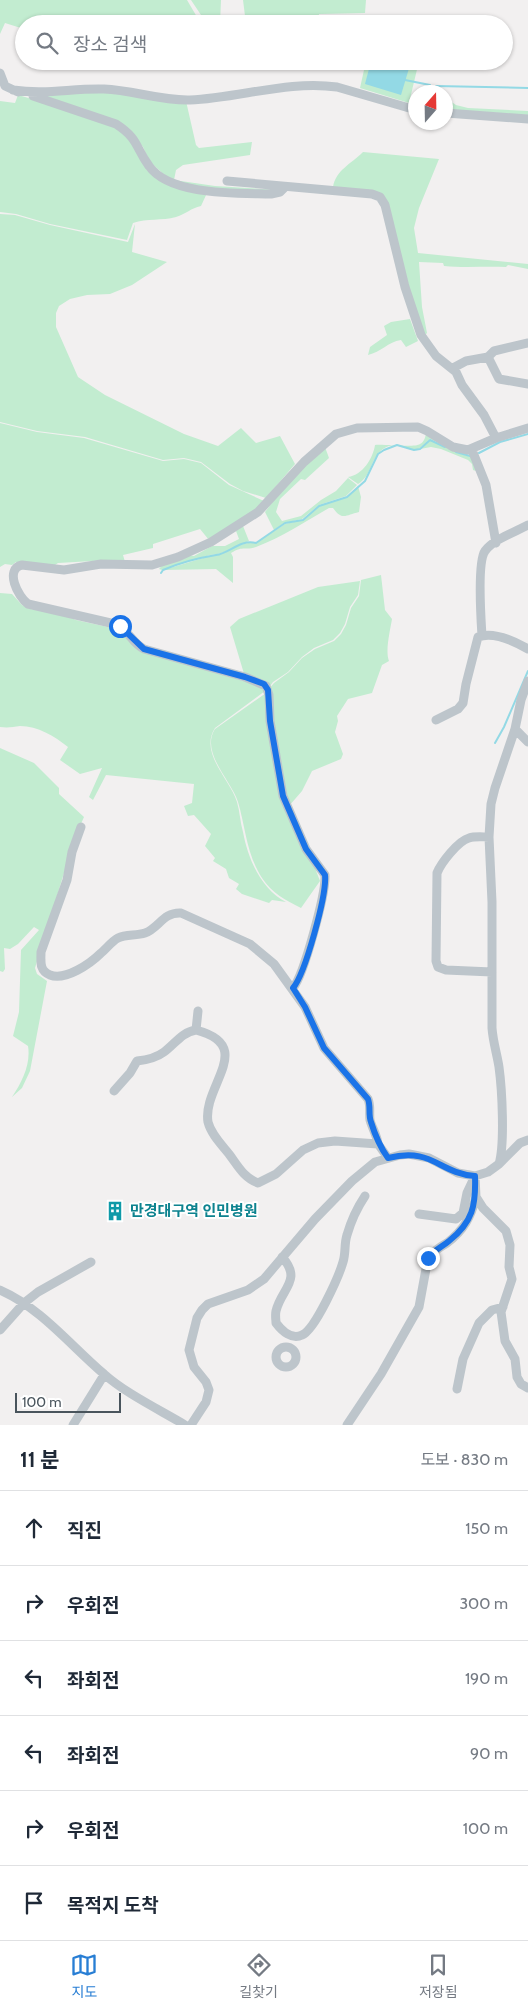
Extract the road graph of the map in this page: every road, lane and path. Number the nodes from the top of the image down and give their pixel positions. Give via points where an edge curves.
1 (0, 73) edge
2 (13, 90) junction
3 (408, 108) edge
4 (453, 114) edge
5 (528, 119) edge
6 (227, 181) dead end
7 (285, 187) junction
8 (528, 344) edge
9 (488, 357) junction
10 (453, 368) junction
11 (528, 384) edge
12 (528, 428) edge
13 (496, 438) junction
14 (472, 450) junction
15 (528, 525) edge
16 (496, 542) junction
17 (482, 636) junction
18 (528, 649) edge
19 (528, 681) edge
20 (436, 720) dead end
21 (515, 729) junction
22 (528, 742) edge
23 (81, 827) dead end
24 (489, 837) junction
25 (492, 972) junction
26 (293, 988) junction
27 (198, 1011) dead end
28 (196, 1030) junction
29 (114, 1091) dead end
30 (528, 1140) edge
31 (378, 1144) junction
32 (388, 1158) junction
33 (499, 1164) junction
34 (475, 1176) junction
35 (364, 1196) dead end
36 (476, 1197) junction
37 (419, 1214) dead end
38 (282, 1257) junction
39 (91, 1262) dead end
40 (0, 1290) edge
41 (24, 1303) junction
42 (503, 1306) junction
43 (0, 1330) edge
44 (291, 1335) junction
45 (288, 1347) dead end
46 (104, 1374) junction
47 (528, 1388) edge
48 (457, 1389) dead end
49 (73, 1425) edge
50 (185, 1425) edge
51 (191, 1425) edge
52 (347, 1425) edge

1 - 2 street via 5,86
2 - 3 street via 38,93 104,89 190,100 324,85
2 - 7 street via 116,124 135,141 149,167 178,185 209,192 270,194
4 - 5 street
6 - 7 street
7 - 10 street via 372,194 382,200 418,328 436,356
8 - 9 street via 494,351
9 - 10 street via 466,361
9 - 11 street via 499,379
10 - 13 street
12 - 13 street
13 - 14 street
14 - 16 street via 486,485
14 - 26 street via 453,447 418,427 346,430 332,436 304,462 258,512 193,552 152,565 101,564 64,570 22,565 14,570 16,588 28,604 115,624 144,649 245,677 266,686 283,796 306,849 325,875 315,928
15 - 16 street
16 - 17 street via 482,557
17 - 18 street via 515,641
17 - 20 street via 478,638 463,703
19 - 21 street via 520,700
21 - 22 street
21 - 24 street via 491,804
23 - 26 street via 67,880 41,952 42,970 54,976 68,975 99,956 116,938 144,933 168,915 180,913 250,944 274,964
24 - 25 street
24 - 25 street via 467,838 440,865 436,874 436,961 438,967 446,970
25 - 33 street via 493,1043 501,1095
26 - 31 street via 324,1048 368,1099
27 - 28 street
28 - 29 street via 185,1033 162,1053 137,1061
28 - 31 street via 224,1046 226,1053 210,1103 208,1121 211,1131 249,1179 258,1183 276,1174 303,1150 323,1142
30 - 33 street
31 - 32 street
32 - 34 street via 420,1156 458,1173
32 - 38 street via 375,1162 352,1181
33 - 34 street
34 - 36 street
34 - 37 street via 463,1213 456,1219
35 - 44 street via 347,1234 343,1261 326,1301 309,1330 302,1336
36 - 42 street via 506,1231 510,1245 512,1279
36 - 52 street via 466,1225 428,1258 419,1307
38 - 44 street via 292,1272 276,1311 276,1323
38 - 51 street via 264,1279 248,1290 208,1304 197,1318 189,1350 194,1367 209,1390 206,1402
39 - 41 street
40 - 41 street
41 - 43 street
41 - 46 street via 65,1335
42 - 47 street via 505,1341 515,1360 517,1377
42 - 48 street via 492,1310 479,1323 463,1359
44 - 45 street
46 - 49 street
46 - 50 street

